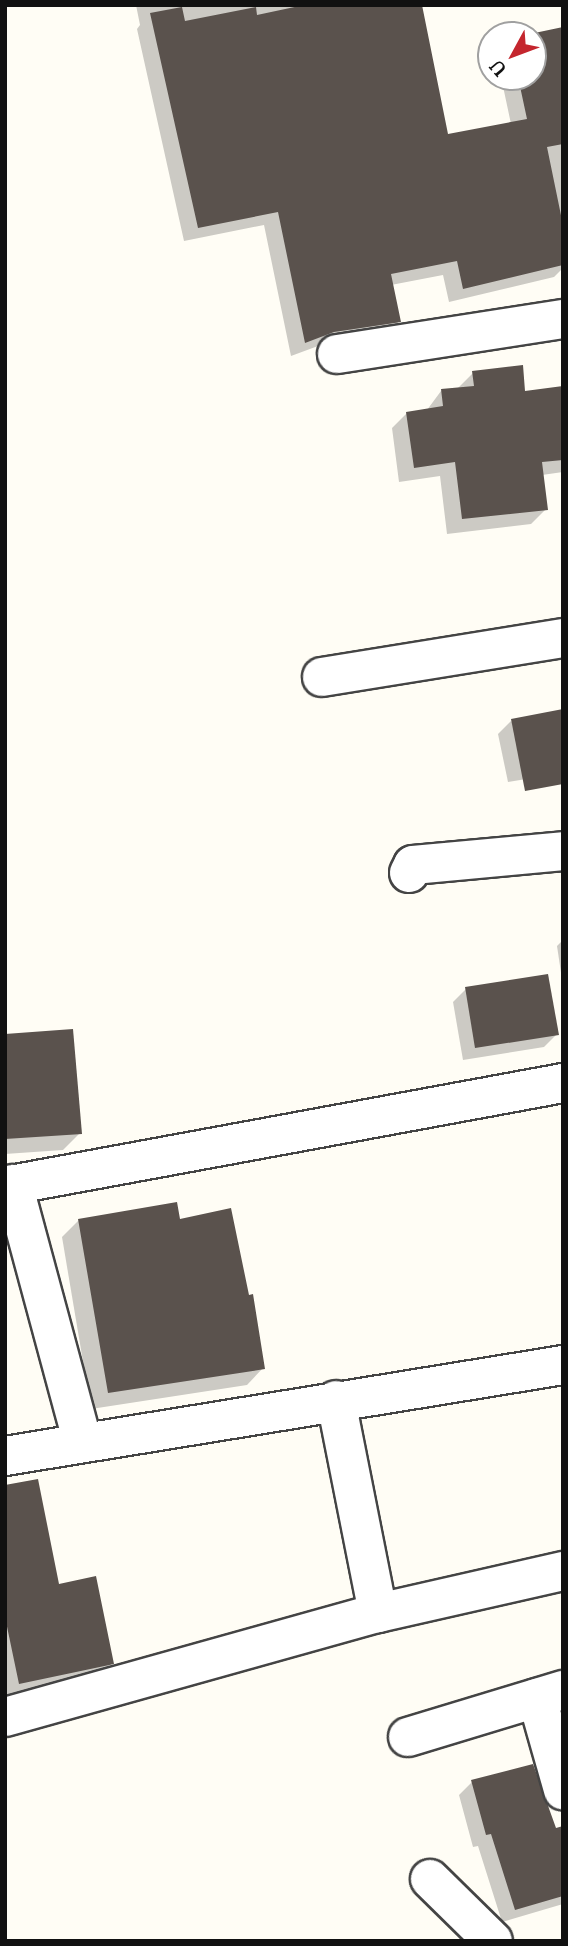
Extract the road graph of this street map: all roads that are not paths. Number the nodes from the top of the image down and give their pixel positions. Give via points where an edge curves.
1 (563, 319) edge
2 (337, 354) dead end
3 (563, 638) edge
4 (323, 677) dead end
5 (563, 851) edge
6 (409, 873) dead end
7 (563, 1083) edge
8 (9, 1185) edge
9 (563, 1365) edge
10 (336, 1400) junction
11 (83, 1443) junction
12 (5, 1456) edge
13 (563, 1571) edge
14 (378, 1613) junction
15 (550, 1694) edge
16 (5, 1717) edge
17 (408, 1737) dead end
18 (563, 1790) edge
19 (430, 1879) dead end
20 (493, 1941) edge

1 - 2 street
3 - 4 street
5 - 6 street via 413,865
7 - 8 street
8 - 11 street
9 - 10 street
10 - 11 street
10 - 14 street
11 - 12 street
13 - 14 street
14 - 16 street
15 - 17 street
15 - 18 street
19 - 20 street

